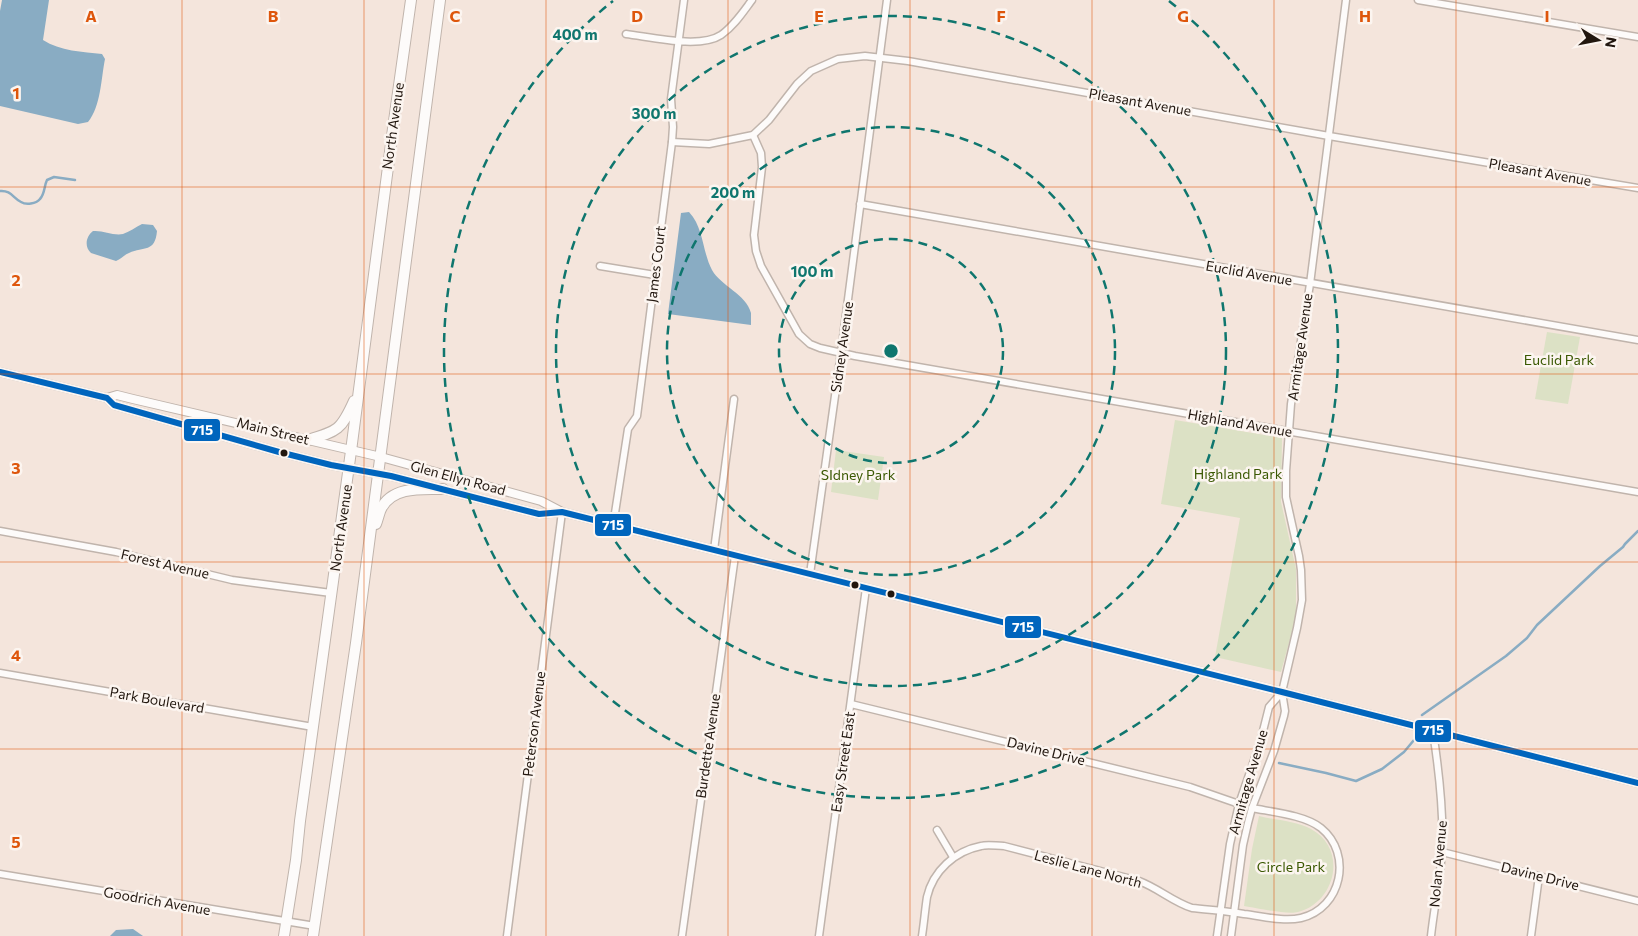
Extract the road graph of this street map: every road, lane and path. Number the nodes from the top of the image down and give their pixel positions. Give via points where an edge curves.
1 (411, 0) edge
2 (440, 0) edge
3 (684, 0) edge
4 (752, 0) edge
5 (887, 0) edge
6 (1346, 0) edge
7 (1418, 0) edge
8 (626, 34) dead end
9 (1638, 37) edge
10 (678, 41) junction
11 (880, 59) junction
12 (753, 135) junction
13 (1329, 136) junction
14 (672, 142) junction
15 (1638, 188) edge
16 (860, 204) junction
17 (600, 266) dead end
18 (655, 275) junction
19 (1310, 284) junction
20 (1638, 340) edge
21 (842, 353) junction
22 (0, 372) edge
23 (361, 373) junction
24 (107, 398) junction
25 (734, 399) dead end
26 (1290, 432) junction
27 (308, 440) junction
28 (351, 451) junction
29 (380, 457) junction
30 (349, 468) junction
31 (378, 473) junction
32 (443, 489) junction
33 (1638, 492) edge
34 (562, 512) junction
35 (613, 526) junction
36 (0, 531) edge
37 (714, 550) junction
38 (734, 556) junction
39 (810, 574) junction
40 (364, 579) junction
41 (866, 588) junction
42 (331, 593) junction
43 (0, 673) edge
44 (1282, 692) junction
45 (850, 704) junction
46 (313, 727) junction
47 (1433, 732) junction
48 (1638, 783) edge
49 (1239, 804) junction
50 (1252, 808) junction
51 (937, 830) dead end
52 (1442, 852) junction
53 (953, 857) junction
54 (0, 874) edge
55 (1539, 876) junction
56 (1638, 901) edge
57 (1221, 912) junction
58 (1233, 913) junction
59 (286, 922) junction
60 (314, 931) edge
61 (284, 936) edge
62 (507, 936) edge
63 (682, 936) edge
64 (819, 936) edge
65 (922, 936) edge
66 (1217, 936) edge
67 (1231, 936) edge
68 (1431, 936) edge
69 (1531, 936) edge

1 - 23 main road, North Avenue
2 - 29 main road
3 - 10 street, James Court
4 - 10 street via 720,35 696,42
5 - 11 street, Sidney Avenue
6 - 13 street, Armitage Avenue
7 - 9 street
8 - 10 street
10 - 14 street, James Court via 670,99
11 - 12 street, Pleasant Avenue via 853,56 811,71
11 - 13 street, Pleasant Avenue via 908,61
11 - 16 street, Sidney Avenue
12 - 14 street via 710,144
12 - 21 street, Highland Avenue via 762,153 754,235 761,266 799,334 810,344
13 - 15 street, Pleasant Avenue
13 - 19 street, Armitage Avenue
14 - 18 street, James Court
16 - 19 street, Euclid Avenue
16 - 21 street, Sidney Avenue
17 - 18 street
18 - 35 street, James Court via 637,416 628,429
19 - 20 street, Euclid Avenue
19 - 26 street, Armitage Avenue
21 - 26 street, Highland Avenue
21 - 39 street, Sidney Avenue
22 - 24 street, Main Street
23 - 27 main road via 346,420 330,433
23 - 28 main road, North Avenue
24 - 27 street, Main Street via 117,395
24 - 30 street, Main Street via 114,405
25 - 37 street
26 - 33 street, Highland Avenue
26 - 44 street, Armitage Avenue via 1286,498 1299,556 1302,600
27 - 28 street, Main Street
28 - 29 street, Glen Ellyn Road
28 - 30 main road, North Avenue
29 - 31 main road
29 - 34 street, Glen Ellyn Road via 541,501
30 - 31 street, Glen Ellyn Road
30 - 42 main road, North Avenue
31 - 32 street, Glen Ellyn Road
31 - 40 main road
32 - 34 street, Glen Ellyn Road via 539,514
32 - 40 main road via 409,490 392,496 382,508 376,525
34 - 35 street, Glen Ellyn Road
34 - 62 street, Peterson Avenue
35 - 37 street, Glen Ellyn Road
36 - 42 street, Forest Avenue via 116,552 232,580
37 - 38 street, Glen Ellyn Road
38 - 39 street, Glen Ellyn Road
38 - 63 street, Burdette Avenue
39 - 41 street, Glen Ellyn Road
40 - 60 main road
41 - 44 street, Glen Ellyn Road
41 - 45 street, Easy Street East
42 - 46 main road, North Avenue
43 - 46 street, Park Boulevard
44 - 47 street, Glen Ellyn Road
44 - 49 street, Armitage Avenue via 1269,707
44 - 50 street, Armitage Avenue via 1285,711 1282,723
45 - 49 street, Davine Drive via 1190,787
45 - 64 street, Easy Street East
46 - 59 main road, North Avenue
47 - 48 street, Glen Ellyn Road
47 - 52 street, Nolan Avenue via 1442,805
49 - 57 street, Armitage Avenue
50 - 58 street, Armitage Avenue
50 - 58 street via 1306,820 1321,828 1337,850 1340,872 1329,900 1307,916 1285,919
51 - 53 street
52 - 55 street, Davine Drive
52 - 68 street, Nolan Avenue
53 - 57 street, Leslie Lane North via 980,846 1004,846 1139,881 1186,906
53 - 65 street via 931,884
54 - 59 street, Goodrich Avenue
55 - 56 street, Davine Drive
55 - 69 street
57 - 58 street, Leslie Lane North
57 - 66 street, Armitage Avenue
58 - 67 street, Armitage Avenue
59 - 60 street, Goodrich Avenue
59 - 61 main road, North Avenue

